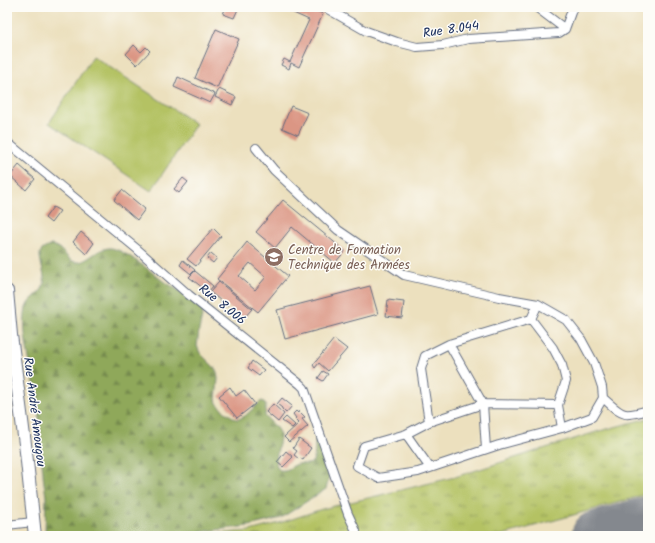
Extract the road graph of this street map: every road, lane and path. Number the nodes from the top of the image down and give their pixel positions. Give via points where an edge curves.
1 (324, 7) edge
2 (536, 7) edge
3 (573, 7) edge
4 (564, 29) junction
5 (7, 142) edge
6 (256, 148) dead end
7 (7, 292) edge
8 (538, 304) junction
9 (531, 319) junction
10 (449, 344) junction
11 (603, 398) junction
12 (483, 404) junction
13 (558, 405) junction
14 (648, 410) edge
15 (429, 422) junction
16 (562, 428) junction
17 (406, 434) junction
18 (486, 450) junction
19 (430, 468) junction
20 (33, 522) junction
21 (7, 525) edge
22 (356, 531) dead end
23 (35, 536) edge

1 - 4 street, Rue 8.044 via 366,31 417,46 443,45 468,38 559,33
2 - 4 street
3 - 4 street
5 - 22 street, Rue 8.006 via 304,388
6 - 8 street via 274,170 338,230 404,275
7 - 20 main road, Rue André Amougou
8 - 9 street
8 - 11 street via 566,320 581,339 594,363 602,386
9 - 10 street
9 - 13 street via 553,348 562,365 566,381
10 - 12 street
10 - 15 street via 425,356 421,369
11 - 14 street via 626,415
11 - 16 street via 592,417
12 - 13 street
12 - 15 street
12 - 18 street
13 - 16 street
15 - 17 street
16 - 18 street
17 - 19 street
17 - 19 street via 364,446 357,466 378,478
18 - 19 street
20 - 21 street
20 - 23 main road, Rue André Amougou

